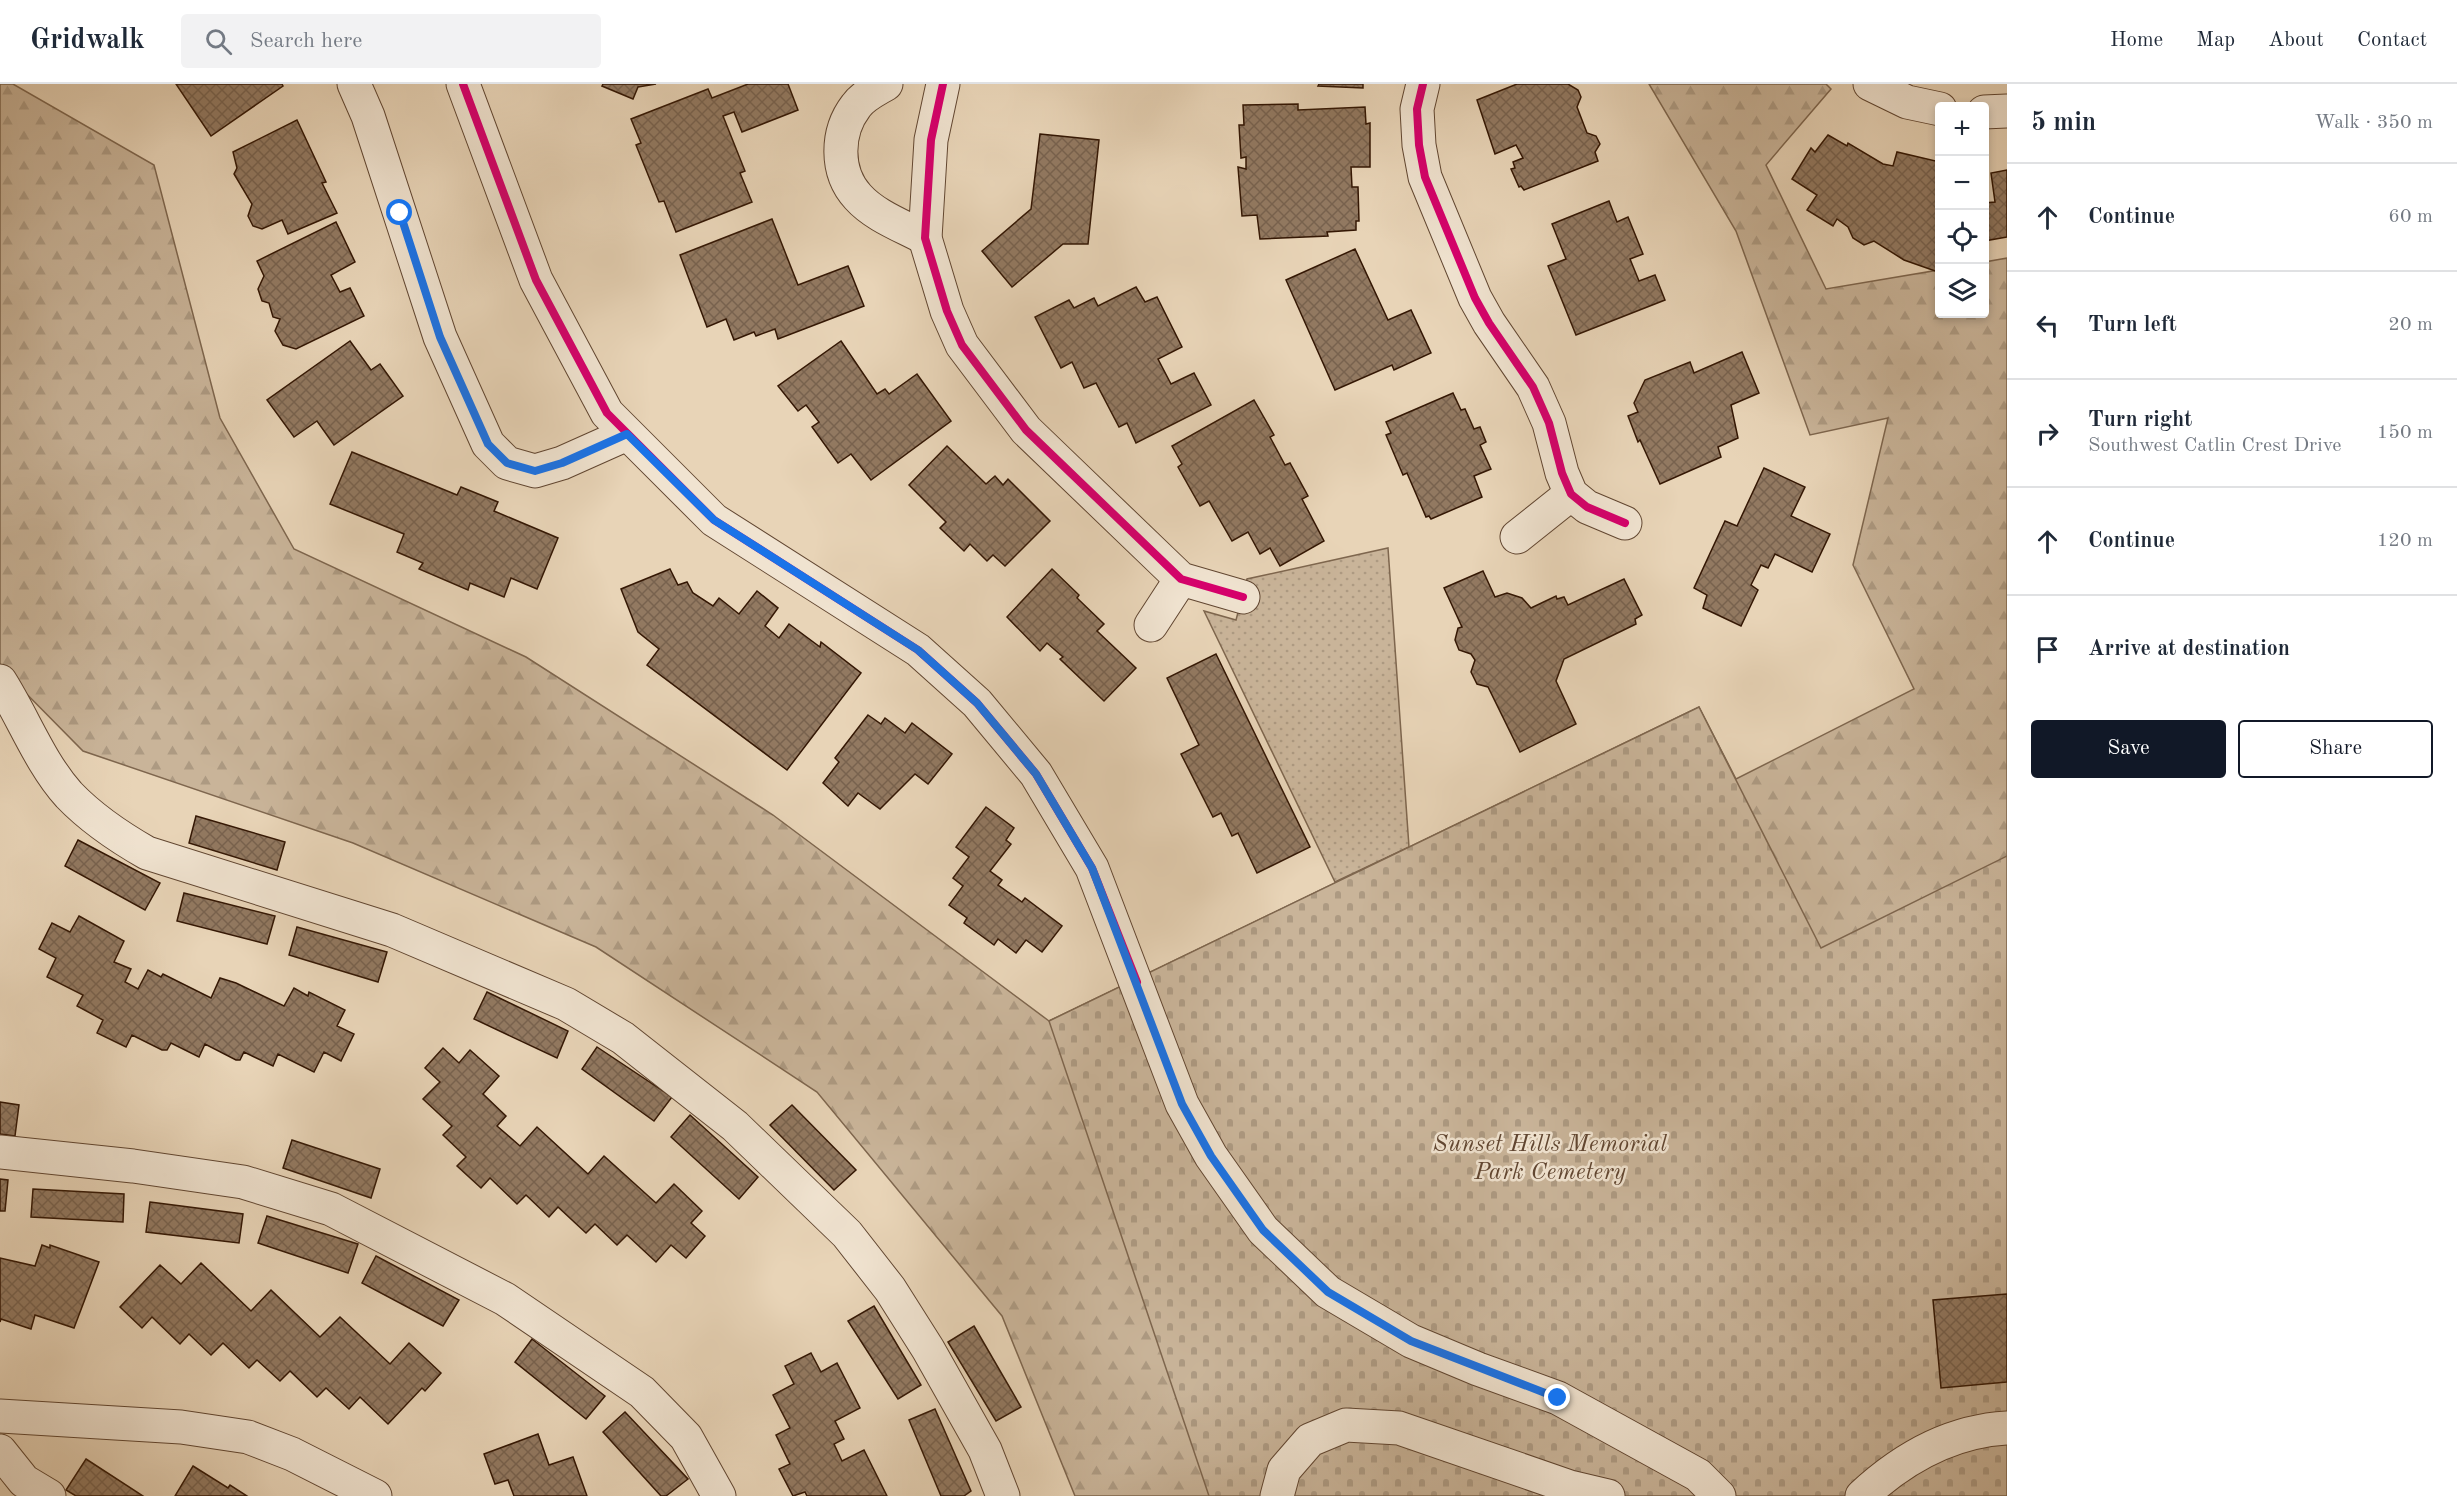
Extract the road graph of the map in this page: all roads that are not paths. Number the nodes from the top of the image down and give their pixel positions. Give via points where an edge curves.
1 (354, 84) edge
2 (463, 84) edge
3 (886, 84) edge
4 (943, 84) edge
5 (1423, 84) edge
6 (1870, 84) edge
7 (1935, 108) edge
8 (1989, 111) edge
9 (2007, 111) edge
10 (926, 238) junction
11 (627, 434) junction
12 (1571, 494) junction
13 (1625, 523) dead end
14 (1517, 537) dead end
15 (1181, 579) junction
16 (1243, 597) dead end
17 (1151, 625) dead end
18 (0, 681) edge
19 (0, 1152) edge
20 (0, 1416) edge
21 (2007, 1428) edge
22 (0, 1451) edge
23 (49, 1496) edge
24 (375, 1496) edge
25 (719, 1496) edge
26 (1003, 1496) edge
27 (1277, 1496) edge
28 (1608, 1496) edge
29 (1719, 1496) edge
30 (1862, 1496) edge

1 - 11 street via 440,337 488,444 507,463 535,471
2 - 11 street via 536,280 607,413
3 - 10 street via 856,106 842,137 846,182 858,198
4 - 10 street via 928,163
5 - 12 street via 1417,109 1425,177 1475,298 1533,387 1549,423
6 - 7 street via 1907,102
8 - 9 street
10 - 15 street via 947,311 962,345 1026,430
11 - 29 street via 714,520 918,650 977,703 1036,774 1092,868 1182,1104 1211,1156 1263,1230 1328,1292 1411,1341 1558,1398 1698,1475
12 - 13 street via 1587,507
12 - 14 street
15 - 16 street
15 - 17 street
18 - 26 street via 69,795 116,836 147,853 392,930 566,1004 623,1038 735,1126 847,1234 890,1289 985,1450
19 - 25 street via 243,1182 332,1209 506,1299 642,1392 686,1437
20 - 24 street via 181,1427 248,1437 292,1454
21 - 30 street via 1937,1443 1884,1475
22 - 23 street via 24,1481
27 - 28 street via 1284,1470 1310,1440 1346,1425 1399,1428 1570,1487

